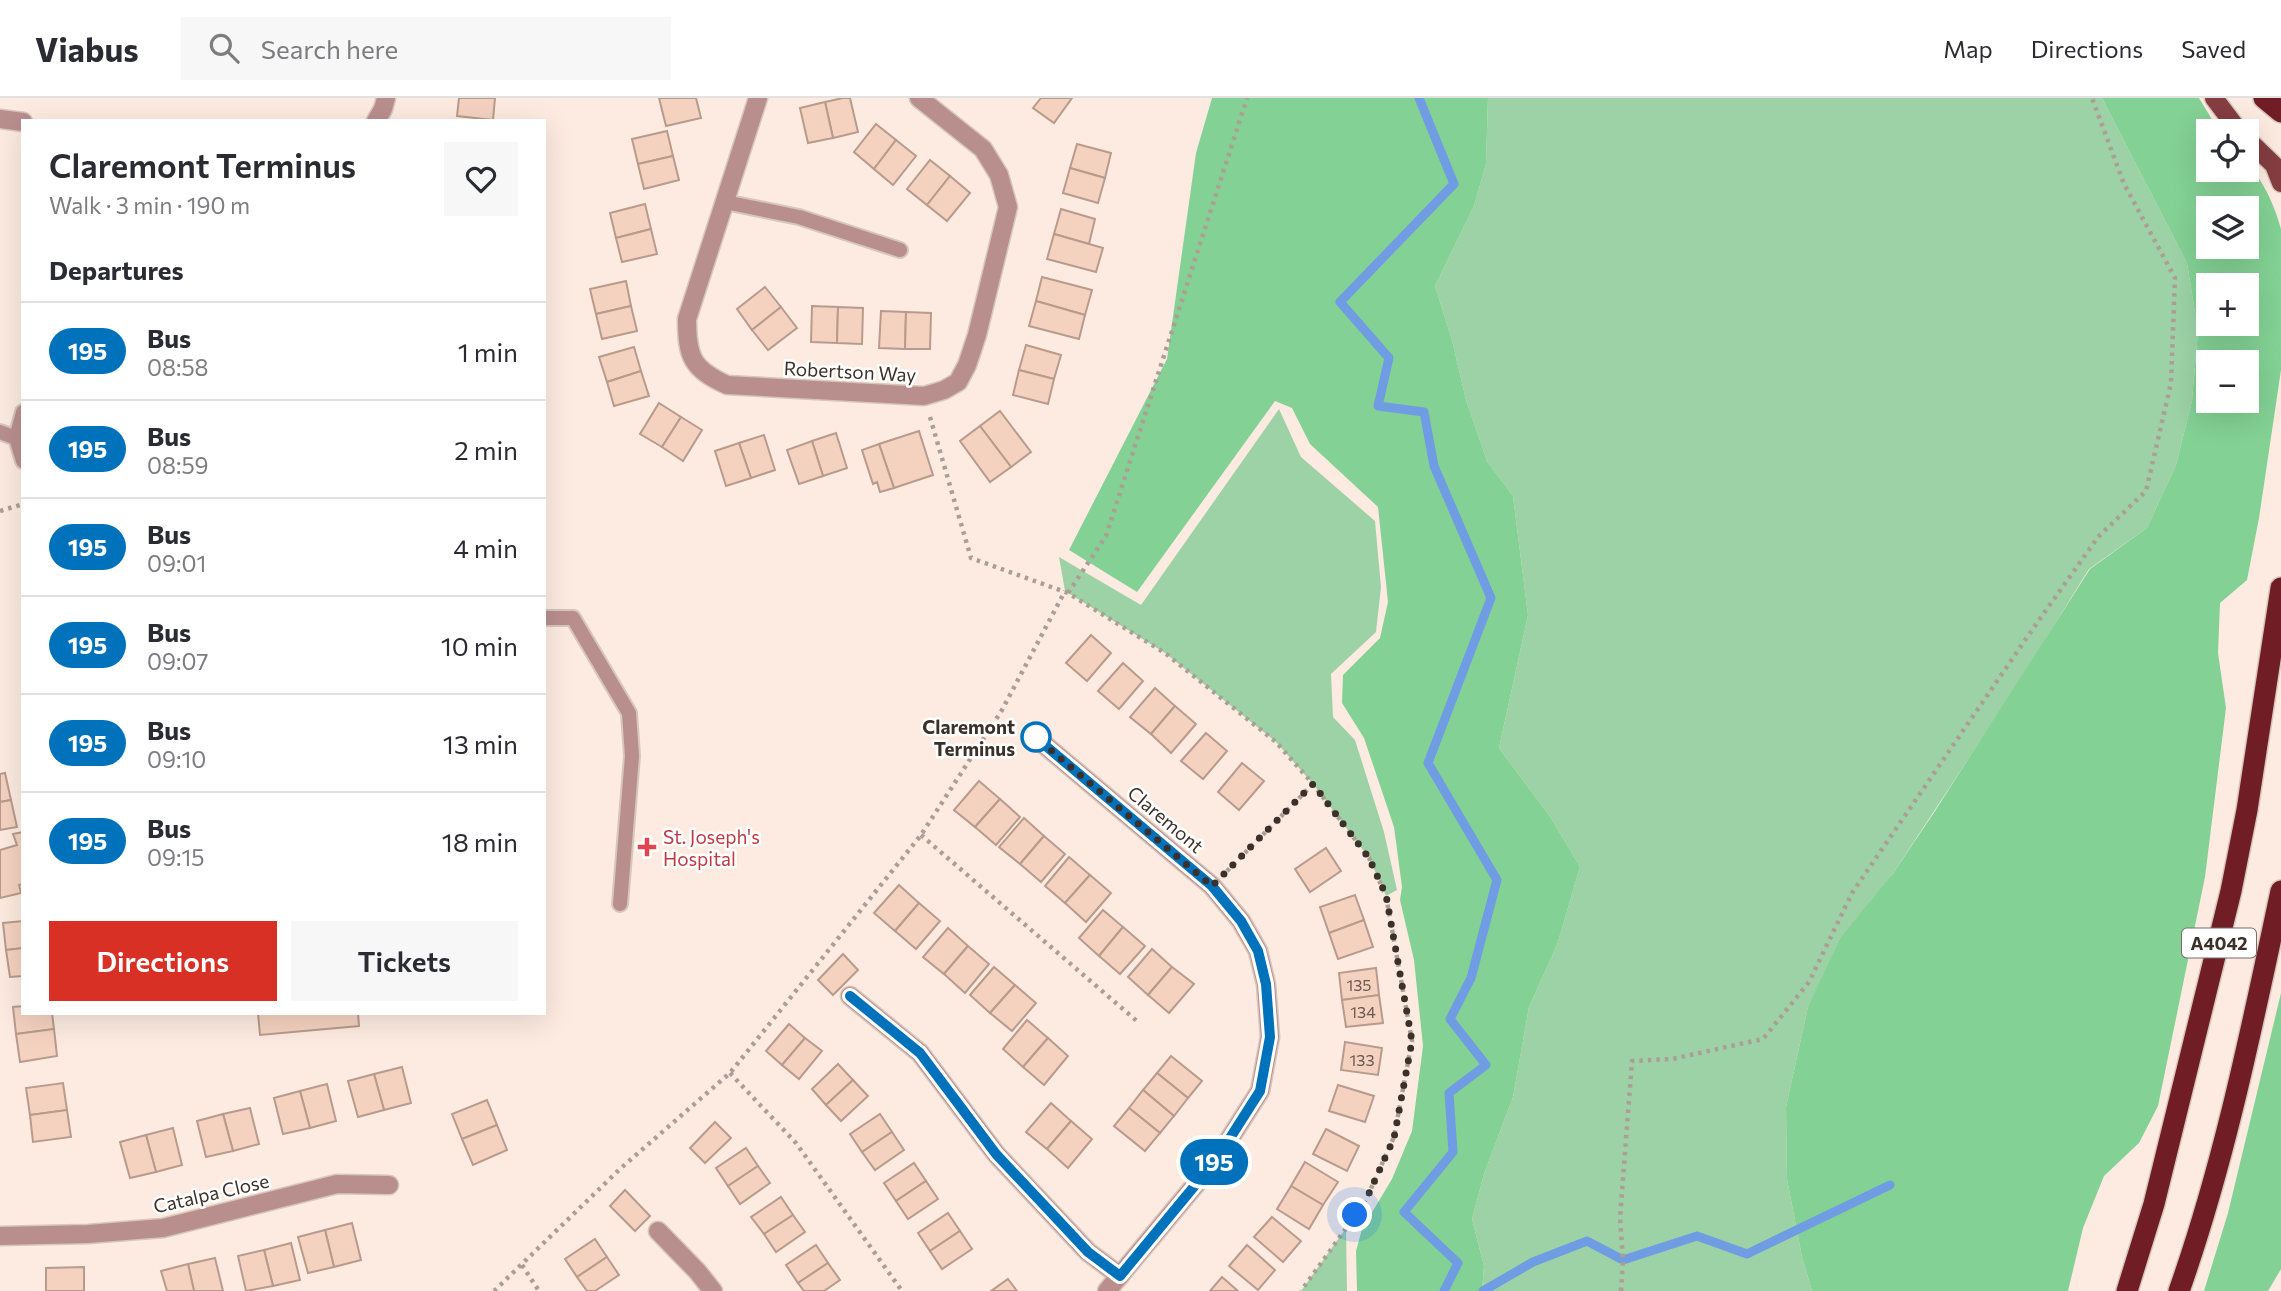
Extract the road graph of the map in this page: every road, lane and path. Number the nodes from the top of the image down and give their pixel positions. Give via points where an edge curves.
1 (386, 98) edge
2 (758, 98) edge
3 (919, 98) edge
4 (1247, 98) edge
5 (2092, 98) edge
6 (2214, 98) edge
7 (2264, 98) edge
8 (2281, 112) edge
9 (377, 119) edge
10 (2230, 119) edge
11 (0, 120) edge
12 (21, 122) edge
13 (2259, 151) edge
14 (2281, 183) edge
15 (725, 202) junction
16 (900, 250) dead end
17 (924, 396) junction
18 (21, 419) edge
19 (0, 432) edge
20 (16, 438) junction
21 (21, 454) edge
22 (21, 505) edge
23 (0, 511) edge
24 (2281, 588) edge
25 (1067, 592) junction
26 (546, 618) edge
27 (1034, 736) dead end
28 (1313, 784) junction
29 (921, 835) junction
30 (1212, 886) junction
31 (2281, 891) edge
32 (621, 904) dead end
33 (850, 996) dead end
34 (1138, 1022) dead end
35 (730, 1073) junction
36 (389, 1185) dead end
37 (658, 1231) dead end
38 (0, 1236) edge
39 (522, 1265) junction
40 (1120, 1276) junction
41 (494, 1291) edge
42 (539, 1291) edge
43 (713, 1291) edge
44 (902, 1291) edge
45 (1107, 1291) edge
46 (1301, 1291) edge
47 (1621, 1291) edge
48 (2127, 1291) edge
49 (2179, 1291) edge

1 - 9 street
2 - 15 street, Robertson Way
3 - 17 street, Robertson Way via 984,149 999,175 1008,207 967,365 958,382
4 - 25 path via 1106,536
5 - 47 path via 2124,184 2175,278 2171,383 2146,491 2098,537 2032,630 1852,893 1809,982 1763,1038 1672,1059 1632,1061 1620,1218
6 - 10 main road
7 - 8 highway
11 - 12 street
13 - 14 main road via 2274,165
15 - 16 lane via 799,217
15 - 17 street, Robertson Way via 687,319 694,363 710,378 727,385
17 - 25 path via 971,558
18 - 20 lane
19 - 20 lane
20 - 21 lane
22 - 23 path
24 - 48 highway, A4042 via 2231,891 2161,1179
25 - 28 path via 1165,653 1276,742
25 - 29 path via 1002,710
26 - 32 lane via 573,618 629,713 632,756
27 - 30 street, Claremont
28 - 30 path
28 - 46 path via 1369,858 1386,895 1412,1041 1394,1138 1365,1202
29 - 34 path
29 - 35 path
30 - 40 street, Claremont via 1258,951 1266,984 1270,1037 1260,1091 1216,1160
31 - 49 highway, A4042 via 2237,1096
33 - 40 street via 920,1053 996,1154 1088,1252
35 - 39 path via 621,1168
35 - 44 path via 796,1143
36 - 38 street, Catalpa Close via 337,1184 163,1228
37 - 43 street
39 - 41 path
39 - 42 path
40 - 45 street, Claremont

